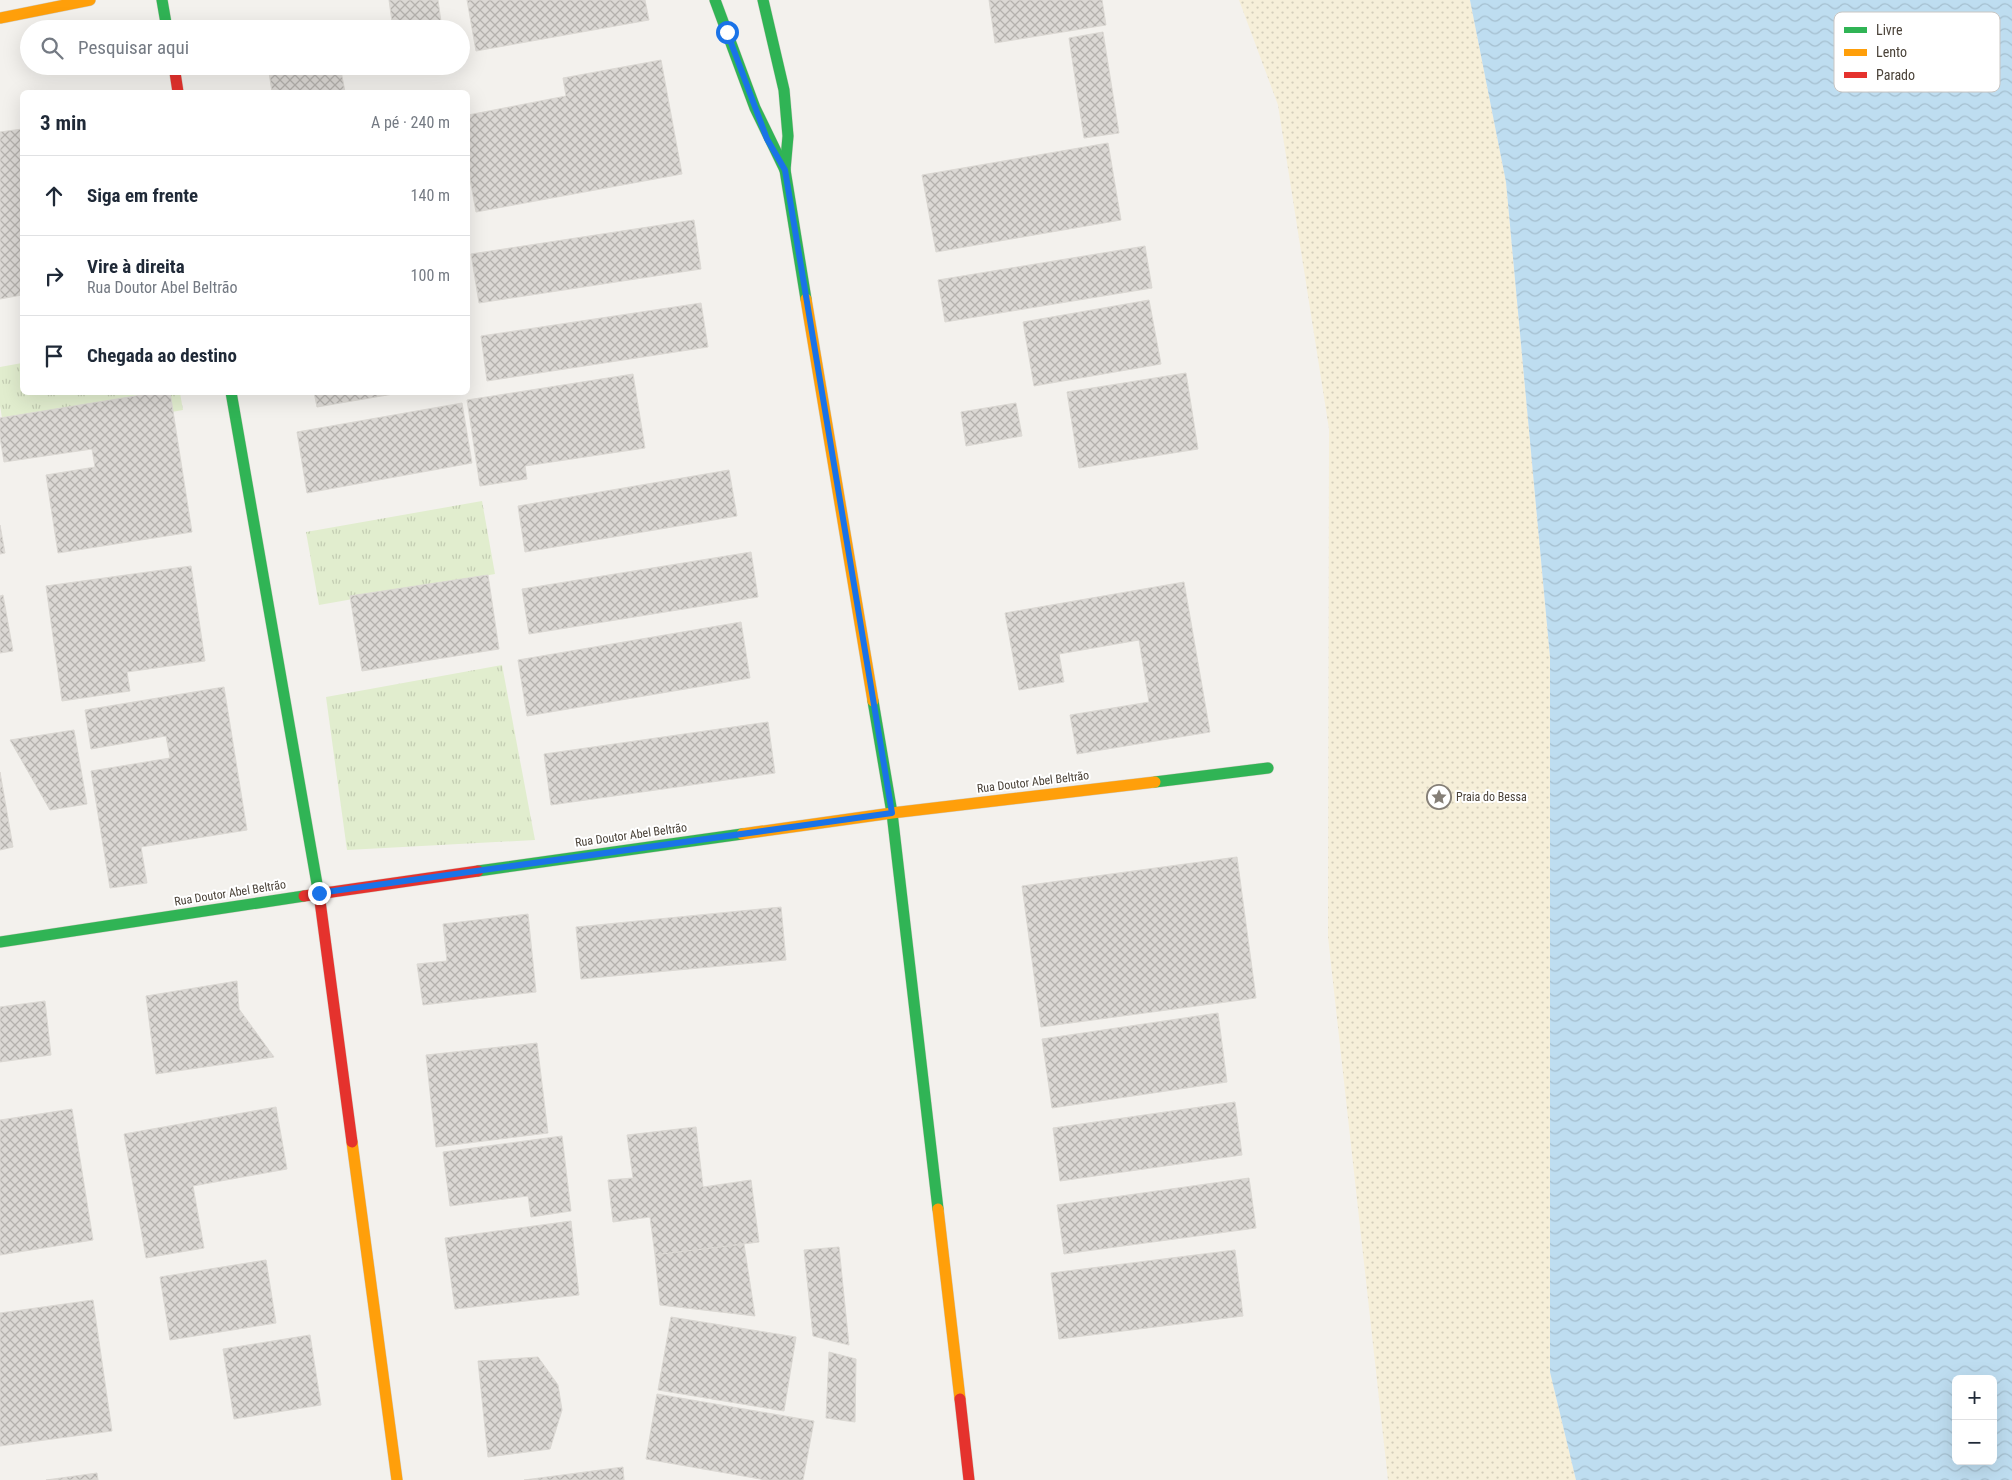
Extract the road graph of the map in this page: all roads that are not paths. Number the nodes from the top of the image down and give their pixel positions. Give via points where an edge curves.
1 (90, 0) edge
2 (162, 0) edge
3 (715, 0) edge
4 (762, 0) edge
5 (0, 18) edge
6 (165, 20) edge
7 (175, 75) edge
8 (178, 90) edge
9 (785, 170) junction
10 (232, 395) edge
11 (1268, 768) dead end
12 (892, 813) junction
13 (319, 893) junction
14 (0, 942) edge
15 (397, 1480) edge
16 (969, 1480) edge

1 - 5 main road
2 - 6 main road
3 - 9 main road via 763,130
4 - 9 main road via 784,90 788,136
7 - 8 main road
9 - 12 main road
10 - 13 main road
11 - 12 main road, Rua Doutor Abel Beltrão
12 - 13 main road, Rua Doutor Abel Beltrão
12 - 16 main road
13 - 14 main road, Rua Doutor Abel Beltrão
13 - 15 main road

